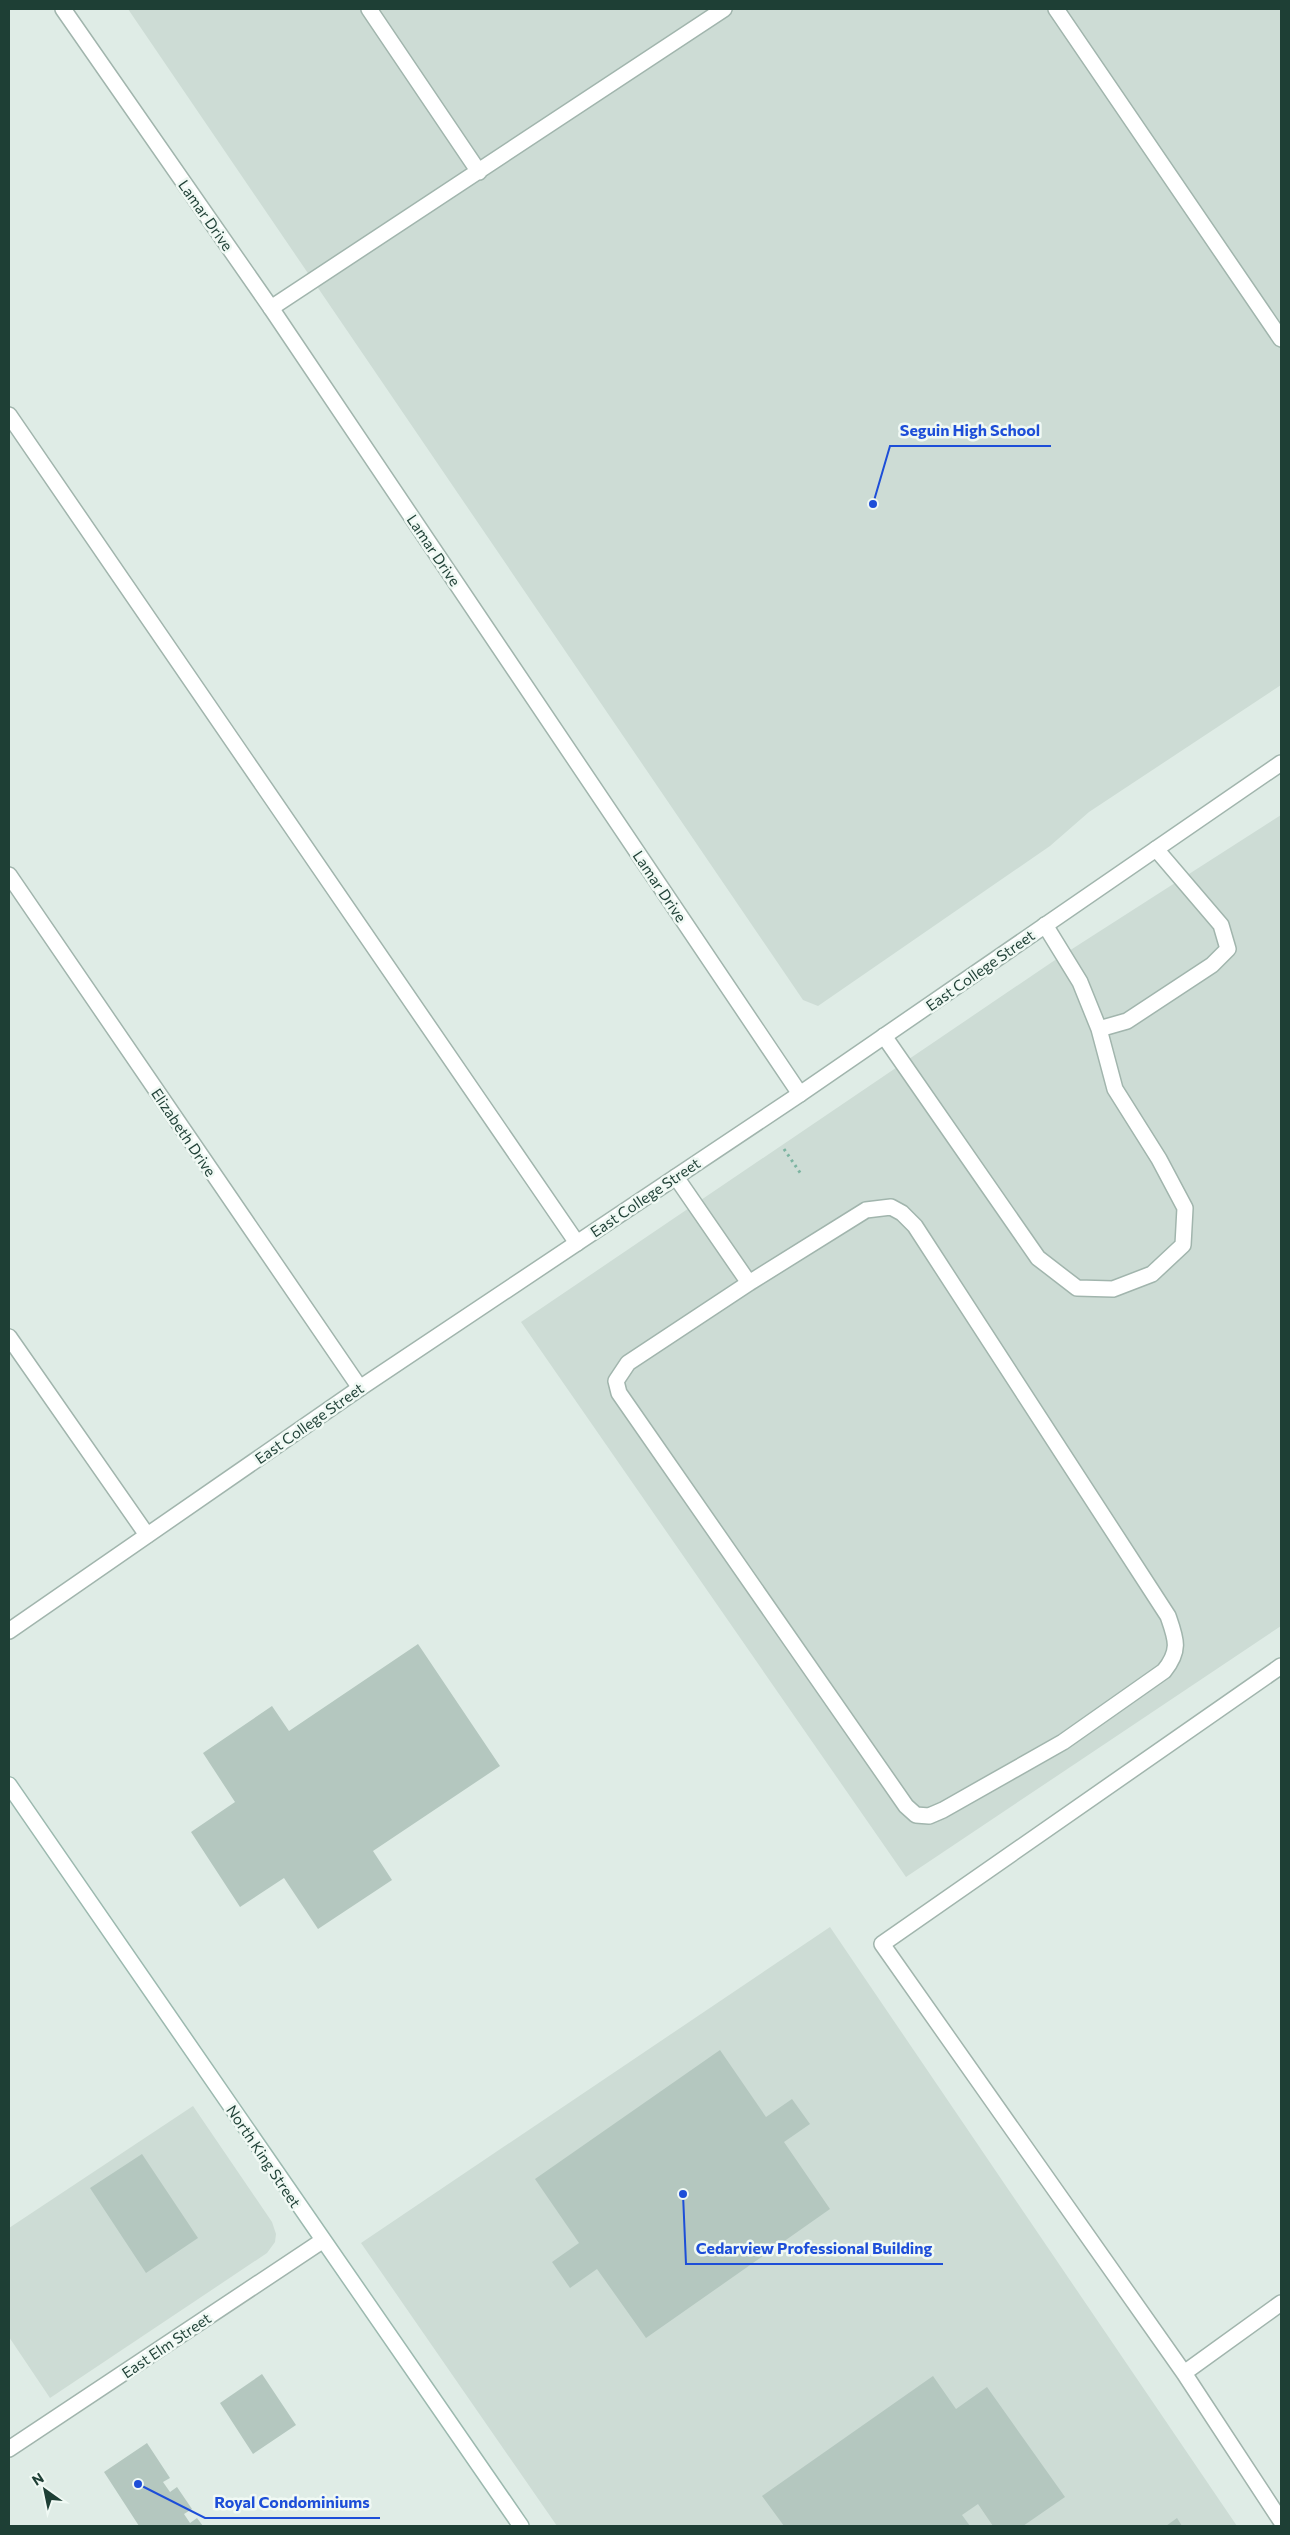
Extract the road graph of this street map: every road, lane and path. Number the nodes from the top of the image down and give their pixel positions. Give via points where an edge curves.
1 (63, 9) edge
2 (370, 9) edge
3 (724, 9) edge
4 (1056, 9) edge
5 (479, 172) junction
6 (271, 308) junction
7 (1281, 339) edge
8 (9, 415) edge
9 (1281, 764) edge
10 (1156, 849) junction
11 (9, 875) edge
12 (1046, 925) junction
13 (1099, 1029) junction
14 (884, 1036) junction
15 (800, 1094) junction
16 (784, 1149) dead end
17 (801, 1174) dead end
18 (676, 1177) junction
19 (577, 1243) junction
20 (749, 1282) junction
21 (9, 1337) edge
22 (360, 1388) junction
23 (147, 1535) junction
24 (9, 1631) edge
25 (1281, 1666) edge
26 (9, 1785) edge
27 (322, 2241) junction
28 (1281, 2303) edge
29 (1184, 2373) junction
30 (9, 2450) edge
31 (1281, 2521) edge
32 (521, 2526) edge

1 - 6 street, Lamar Drive
2 - 5 street
3 - 5 street
4 - 7 street
5 - 6 street
6 - 15 street, Lamar Drive
8 - 19 street
9 - 10 street, East College Street
10 - 12 street, East College Street
10 - 13 street via 1221,925 1228,949 1212,965 1127,1021
11 - 22 street, Elizabeth Drive
12 - 13 street via 1080,982
12 - 14 street, East College Street
13 - 14 street via 1115,1089 1185,1208 1183,1245 1152,1274 1113,1289 1077,1288 1038,1258
14 - 15 street, East College Street
15 - 18 street, East College Street
16 - 17 path
18 - 19 street, East College Street
18 - 20 street
19 - 22 street, East College Street
20 - 20 street via 628,1363 616,1381 618,1393 906,1806 916,1815 929,1816 943,1810 1063,1742 1164,1671 1172,1662 1177,1648 1168,1616 914,1226 902,1213 891,1207 866,1210
21 - 23 street
22 - 23 street, East College Street
23 - 24 street, East College Street
25 - 29 street via 882,1944
26 - 27 street, North King Street
27 - 30 street, East Elm Street
27 - 32 street, North King Street
28 - 29 street
29 - 31 street

